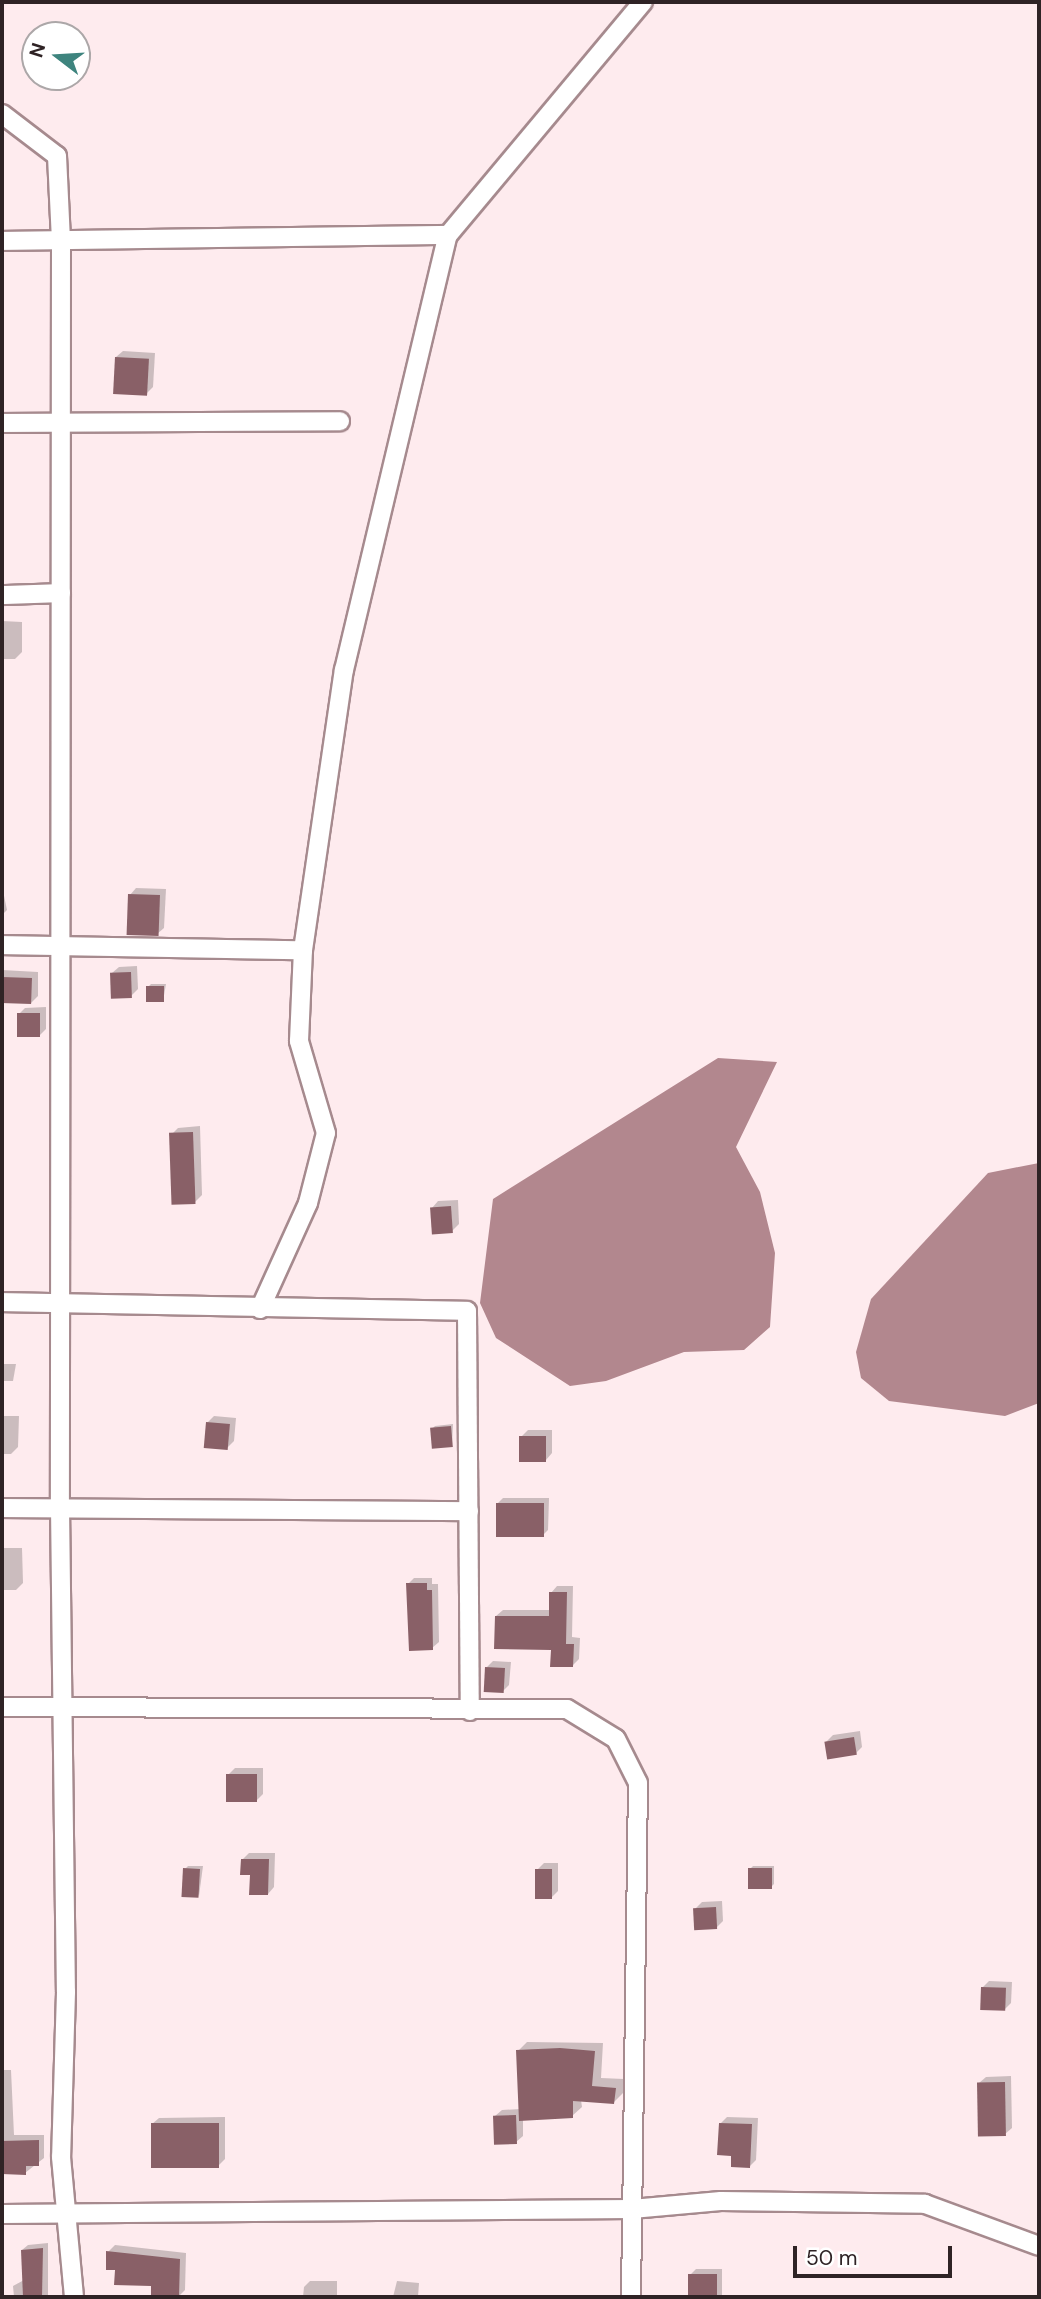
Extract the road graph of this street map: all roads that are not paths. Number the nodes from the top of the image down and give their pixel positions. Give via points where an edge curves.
1 (643, 2) edge
2 (2, 114) edge
3 (448, 235) junction
4 (61, 240) junction
5 (2, 241) edge
6 (340, 421) dead end
7 (61, 422) junction
8 (2, 423) edge
9 (61, 593) junction
10 (2, 595) edge
11 (60, 945) junction
12 (2, 946) edge
13 (303, 950) junction
14 (2, 1302) edge
15 (60, 1302) junction
16 (260, 1309) junction
17 (2, 1507) edge
18 (60, 1507) junction
19 (469, 1511) junction
20 (64, 1706) junction
21 (2, 1707) edge
22 (470, 1711) junction
23 (632, 2209) junction
24 (2, 2214) edge
25 (65, 2215) junction
26 (1039, 2246) edge
27 (74, 2297) edge
28 (631, 2297) edge

1 - 3 street
2 - 4 street via 57,156
3 - 4 street
3 - 13 street via 344,670
4 - 5 street
4 - 7 street
6 - 7 street
7 - 8 street
7 - 9 street
9 - 10 street
9 - 11 street
11 - 12 street
11 - 13 street
11 - 15 street
13 - 16 street via 299,1041 326,1133 308,1203
14 - 15 street
15 - 16 street
15 - 18 street
16 - 19 street via 467,1311
17 - 18 street
18 - 19 street
18 - 20 street
19 - 22 street
20 - 21 street
20 - 22 street
20 - 25 street via 66,1992 61,2157
22 - 23 street via 567,1709 616,1739 638,1783
23 - 25 street
23 - 26 street via 721,2201 925,2204
23 - 28 street
24 - 25 street
25 - 27 street via 74,2261

